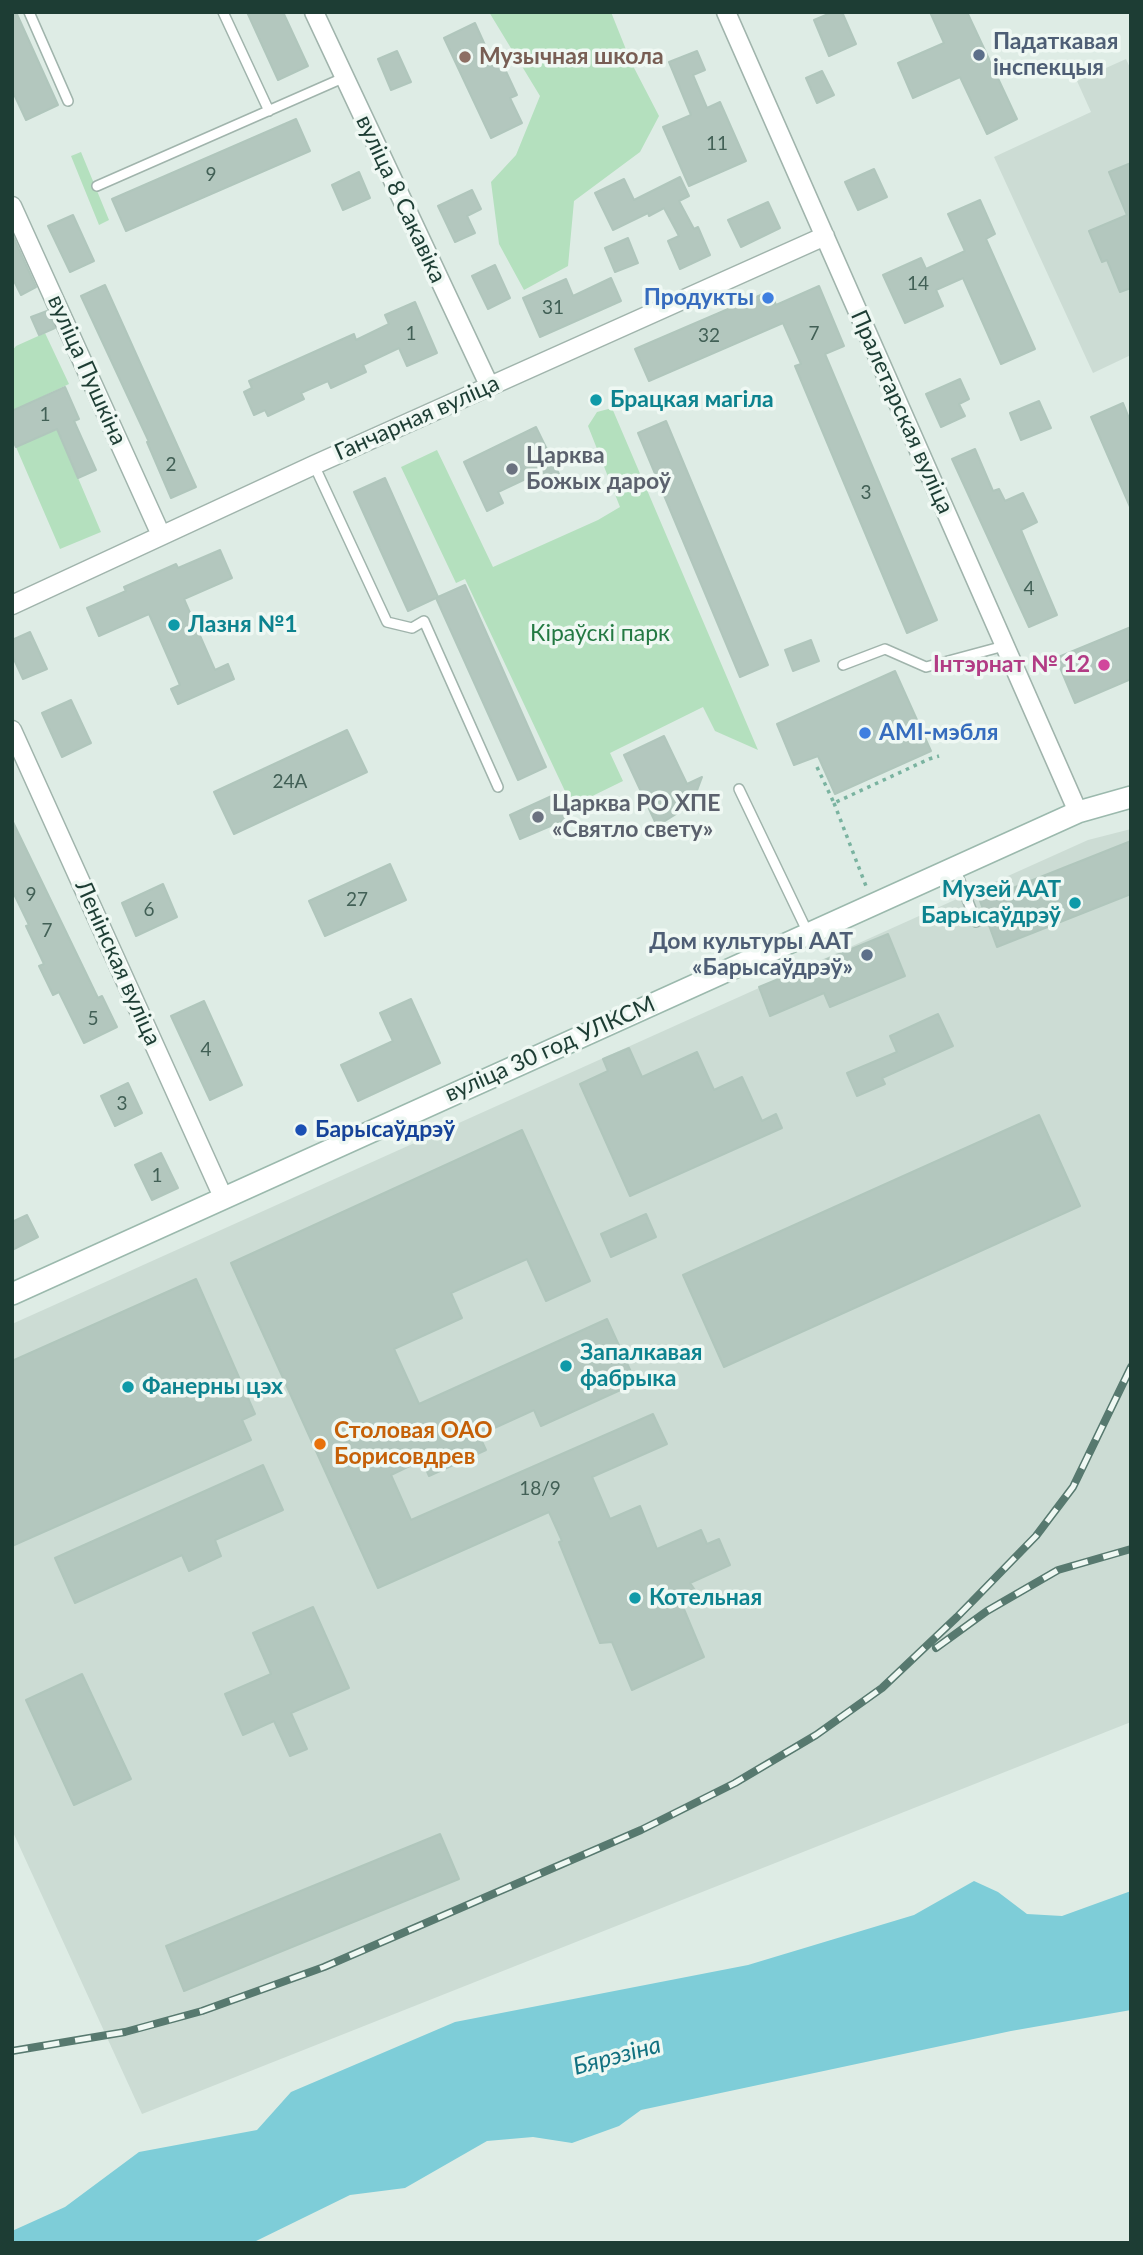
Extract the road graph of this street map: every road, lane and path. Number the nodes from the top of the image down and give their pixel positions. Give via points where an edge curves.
1 (29, 12) edge
2 (223, 12) edge
3 (314, 12) edge
4 (726, 12) edge
5 (344, 78) junction
6 (68, 101) dead end
7 (269, 111) junction
8 (97, 186) dead end
9 (16, 200) edge
10 (825, 236) junction
11 (489, 385) junction
12 (314, 465) junction
13 (161, 535) junction
14 (12, 605) edge
15 (1004, 646) junction
16 (843, 664) dead end
17 (12, 730) edge
18 (939, 757) dead end
19 (817, 767) dead end
20 (498, 787) dead end
21 (739, 789) dead end
22 (1131, 797) edge
23 (834, 803) junction
24 (1078, 811) junction
25 (954, 867) junction
26 (867, 889) dead end
27 (976, 922) dead end
28 (808, 933) junction
29 (223, 1197) junction
30 (13, 1292) edge

1 - 6 lane
2 - 7 lane
3 - 5 street, вуліца 8 Сакавіка
4 - 10 street, Пралетарская вуліца
5 - 7 lane
5 - 11 street, вуліца 8 Сакавіка
7 - 8 lane
9 - 13 street, вуліца Пушкіна
10 - 11 street, Ганчарная вуліца
10 - 15 street, Пралетарская вуліца
11 - 12 street, Ганчарная вуліца
12 - 13 street, Ганчарная вуліца
12 - 20 lane via 387,622 412,628 424,621
13 - 14 street, Ганчарная вуліца
15 - 16 lane via 926,667 885,649
15 - 24 street, Пралетарская вуліца
17 - 29 street, Ленінская вуліца
18 - 23 path
19 - 23 path
21 - 28 lane
22 - 24 main road, вуліца 30 год УЛКСМ
23 - 26 path
24 - 25 main road, вуліца 30 год УЛКСМ
25 - 27 lane
25 - 28 main road, вуліца 30 год УЛКСМ
28 - 29 main road, вуліца 30 год УЛКСМ
29 - 30 main road, вуліца 30 год УЛКСМ

